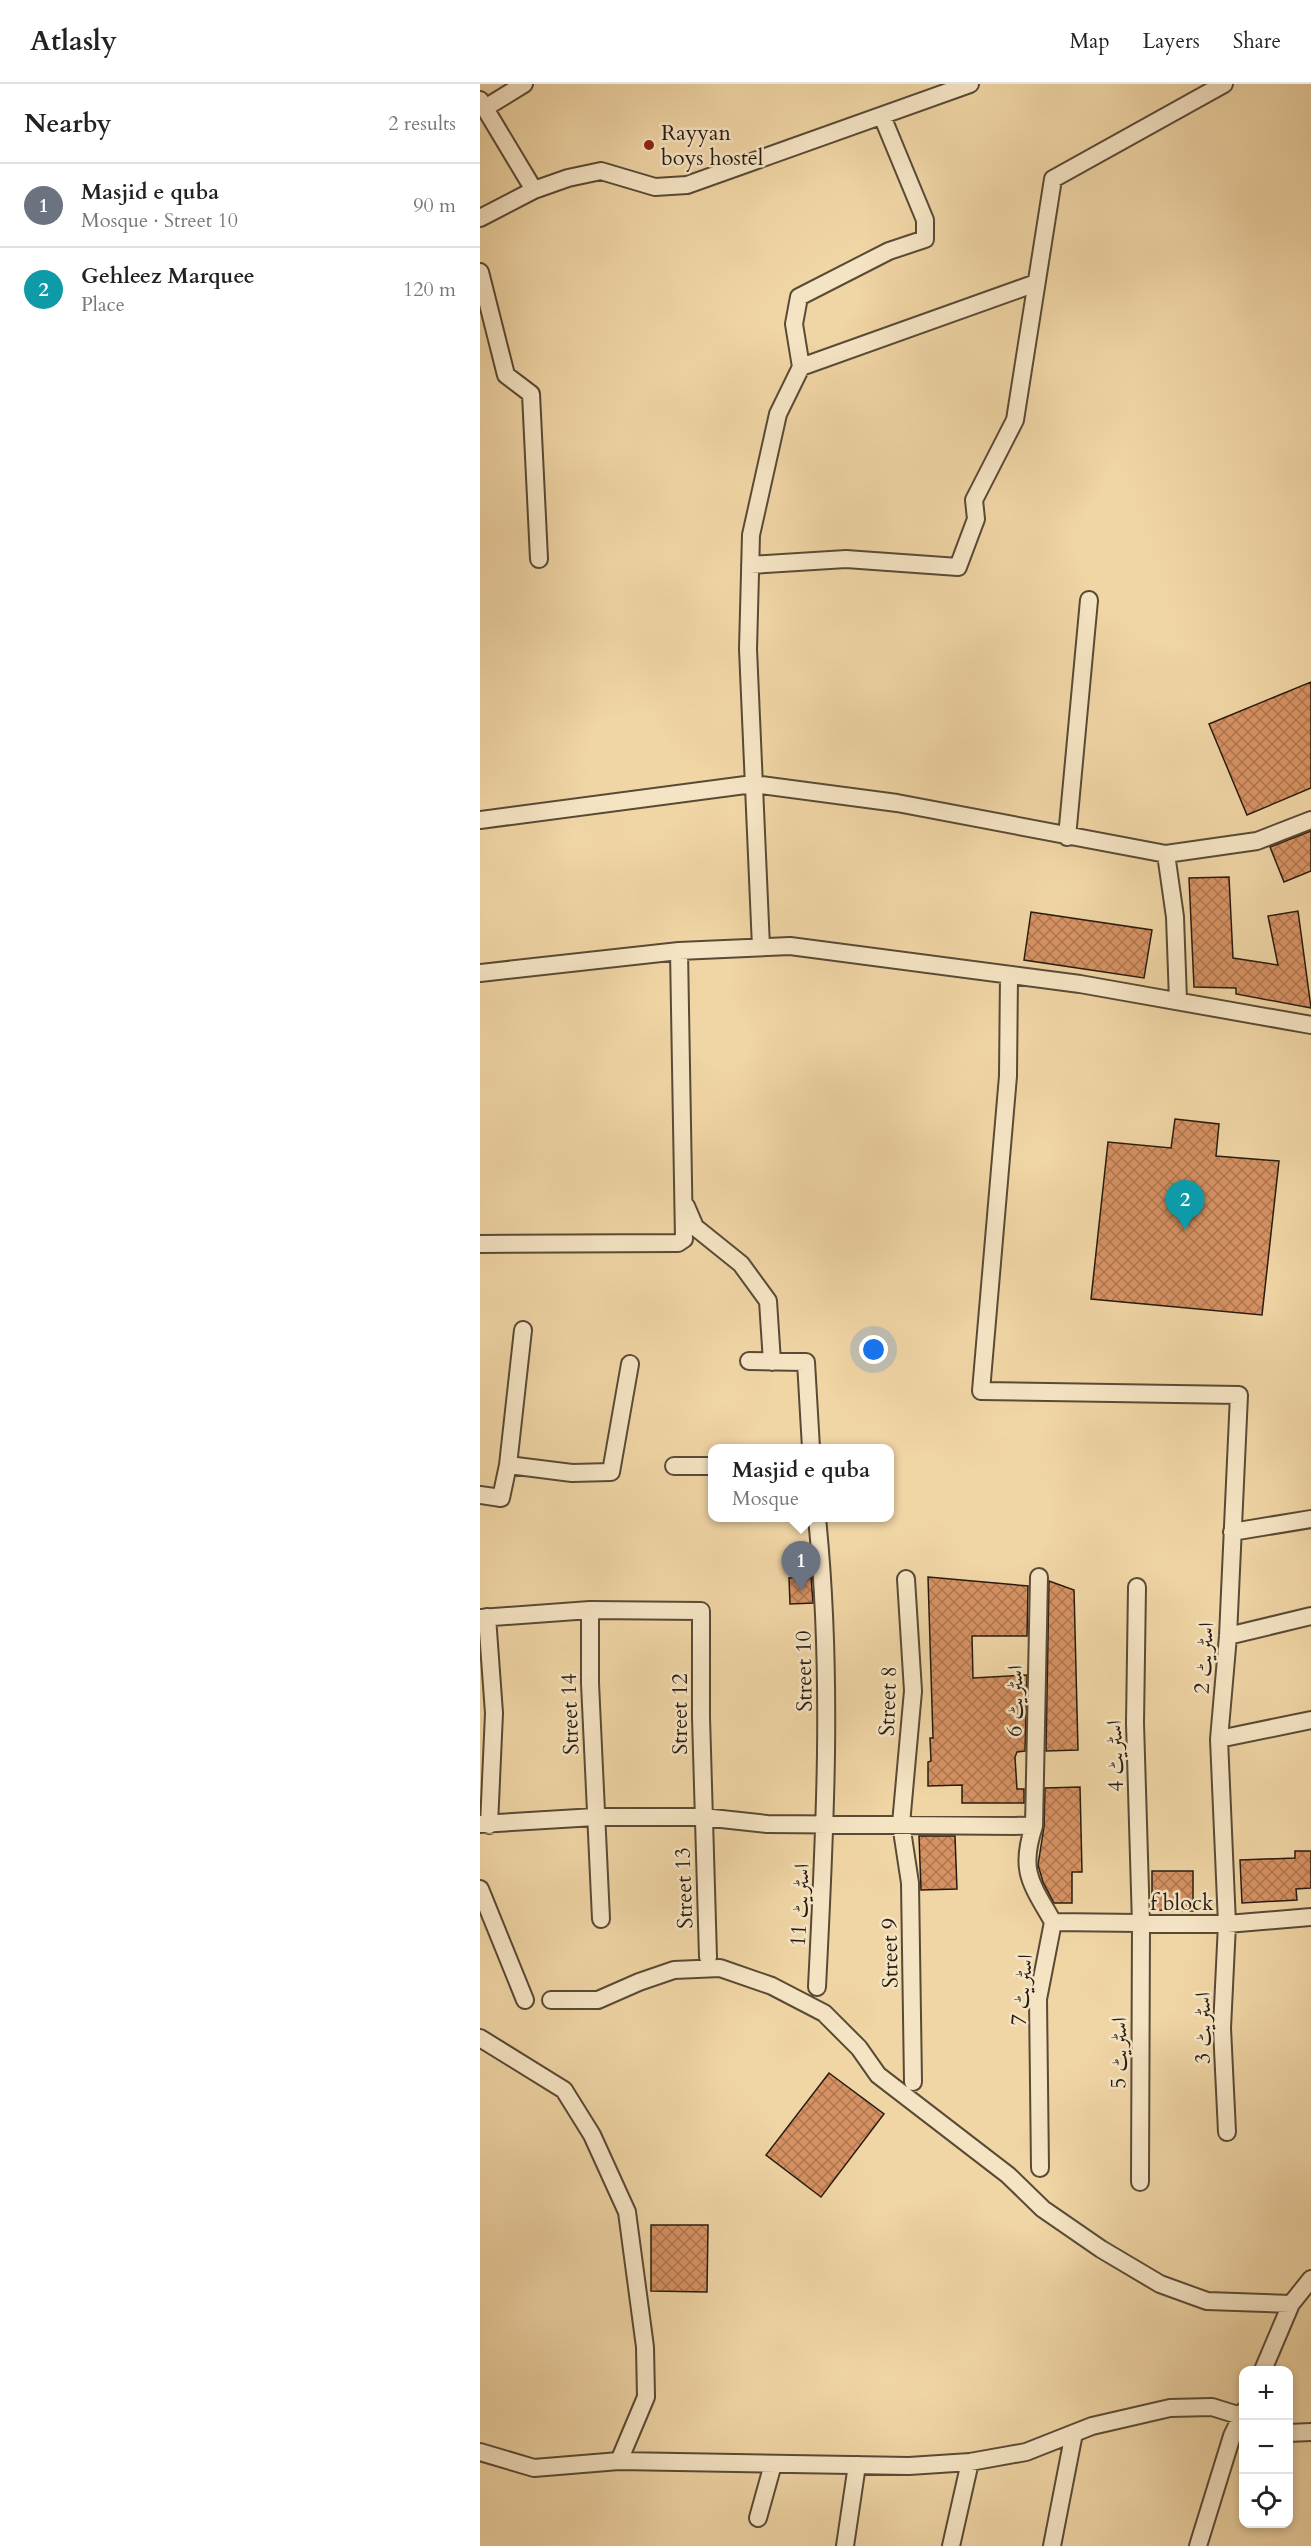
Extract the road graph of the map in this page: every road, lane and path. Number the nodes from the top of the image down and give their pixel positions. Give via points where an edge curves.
1 (524, 84) edge
2 (970, 84) edge
3 (1224, 84) edge
4 (483, 104) edge
5 (882, 117) junction
6 (534, 190) junction
7 (480, 218) edge
8 (480, 272) edge
9 (1036, 283) junction
10 (801, 367) junction
11 (539, 559) dead end
12 (750, 565) junction
13 (1089, 600) dead end
14 (753, 784) junction
15 (480, 820) edge
16 (1311, 820) edge
17 (1067, 837) junction
18 (1166, 855) junction
19 (761, 947) junction
20 (679, 951) junction
21 (480, 973) edge
22 (1009, 975) junction
23 (1178, 1000) junction
24 (1311, 1024) edge
25 (683, 1200) junction
26 (480, 1244) edge
27 (523, 1330) dead end
28 (749, 1361) dead end
29 (772, 1362) junction
30 (630, 1364) dead end
31 (811, 1444) edge
32 (508, 1465) junction
33 (674, 1466) dead end
34 (708, 1466) edge
35 (480, 1495) edge
36 (1311, 1519) edge
37 (817, 1522) edge
38 (1232, 1532) junction
39 (1039, 1577) dead end
40 (906, 1579) dead end
41 (1137, 1587) dead end
42 (590, 1610) junction
43 (1311, 1616) edge
44 (483, 1617) edge
45 (1228, 1636) junction
46 (1311, 1720) edge
47 (1219, 1739) junction
48 (595, 1817) junction
49 (703, 1817) junction
50 (901, 1824) junction
51 (485, 1825) edge
52 (825, 1825) junction
53 (1034, 1826) junction
54 (480, 1889) edge
55 (1311, 1917) edge
56 (601, 1919) dead end
57 (1053, 1922) junction
58 (1142, 1924) junction
59 (1227, 1924) junction
60 (708, 1957) dead end
61 (817, 1987) dead end
62 (525, 2000) dead end
63 (551, 2001) dead end
64 (480, 2038) edge
65 (913, 2082) dead end
66 (1227, 2132) dead end
67 (1040, 2168) dead end
68 (1140, 2182) dead end
69 (1311, 2279) edge
70 (1291, 2304) junction
71 (1265, 2366) edge
72 (1239, 2413) edge
73 (1241, 2420) edge
74 (1311, 2432) edge
75 (1074, 2433) junction
76 (1293, 2433) edge
77 (1238, 2435) edge
78 (480, 2452) edge
79 (619, 2461) junction
80 (970, 2462) junction
81 (773, 2464) junction
82 (857, 2465) junction
83 (758, 2518) dead end
84 (845, 2546) edge
85 (951, 2546) edge
86 (1052, 2546) edge
87 (1198, 2546) edge

1 - 4 street
2 - 5 street
3 - 9 street via 1053,179
4 - 6 street
5 - 6 street via 687,184 655,188 600,171
5 - 10 street via 925,220 925,239 889,251 800,297 794,324
6 - 7 street
8 - 11 street via 506,375 531,394
9 - 10 street
9 - 12 street via 1015,420 974,500 976,519 958,567 846,559
10 - 12 street via 778,414 751,535
12 - 14 street via 748,649
13 - 17 street
14 - 15 street
14 - 17 street via 897,803
14 - 19 street
16 - 18 street via 1257,841
17 - 18 street
18 - 23 street via 1175,917
19 - 20 street
19 - 22 street via 790,946
20 - 21 street
20 - 25 street
22 - 23 street
22 - 38 street, اسٹریٹ 2 via 1008,1076 981,1391 1239,1395
23 - 24 street
25 - 26 street via 684,1239 678,1243
25 - 29 street via 695,1227 741,1264 768,1301
27 - 32 street
28 - 29 street
29 - 31 street via 806,1362
30 - 32 street via 611,1472 572,1473
32 - 35 street via 501,1498
33 - 34 street
36 - 38 street
37 - 52 street, Street 10 via 826,1689
38 - 45 street, اسٹریٹ 2
39 - 53 street, اسٹریٹ 6
40 - 50 street, Street 8 via 913,1691
41 - 58 street, اسٹریٹ 4 via 1135,1723
42 - 44 street
42 - 48 street, Street 14
42 - 49 street, Street 12 via 702,1611
43 - 45 street
44 - 51 street via 494,1713
45 - 47 street, اسٹریٹ 2
46 - 47 street
47 - 59 street, اسٹریٹ 2
48 - 49 street
48 - 51 street
48 - 56 street, Street 14
49 - 52 street
49 - 60 street, Street 13
50 - 52 street
50 - 53 street
50 - 65 street, Street 9 via 910,1883
52 - 61 street, اسٹریٹ 11
53 - 57 street via 1026,1849 1028,1879
54 - 62 street
55 - 59 street, f block
57 - 58 street, f block
57 - 67 street, اسٹریٹ 7 via 1038,1999
58 - 59 street, f block
58 - 68 street, اسٹریٹ 5
59 - 66 street, اسٹریٹ 3 via 1222,2028
63 - 70 street via 597,2000 674,1970 720,1968 772,1986 824,2013 859,2048 878,2075 1008,2175 1043,2208 1101,2249 1160,2283 1207,2301
64 - 79 street via 564,2090 592,2135 627,2212 645,2347 646,2397
69 - 70 street
70 - 71 street
72 - 75 street via 1212,2407 1170,2408
73 - 77 street
74 - 76 street
75 - 80 street via 1026,2452
75 - 86 street
77 - 87 street
78 - 79 street via 534,2468
79 - 81 street
80 - 82 street
80 - 85 street
81 - 82 street
81 - 83 street
82 - 84 street

